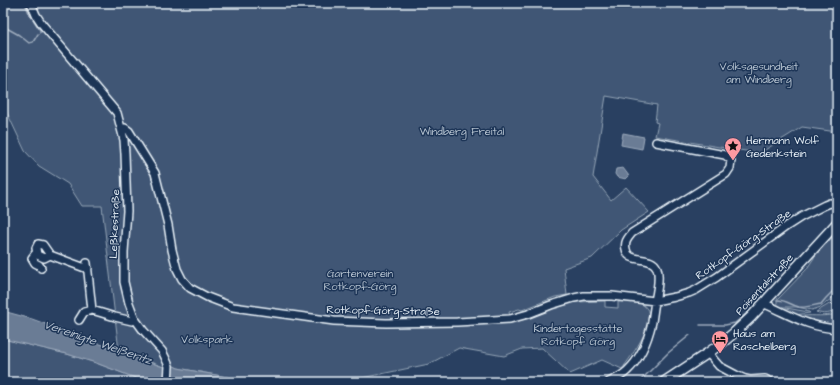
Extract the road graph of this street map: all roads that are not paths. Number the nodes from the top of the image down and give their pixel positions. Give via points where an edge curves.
1 (30, 3) edge
2 (121, 128) junction
3 (656, 142) dead end
4 (837, 204) edge
5 (837, 223) edge
6 (36, 255) junction
7 (50, 255) junction
8 (41, 268) dead end
9 (655, 301) junction
10 (764, 303) junction
11 (92, 310) junction
12 (135, 319) junction
13 (79, 320) dead end
14 (837, 329) edge
15 (708, 353) junction
16 (168, 382) edge
17 (609, 382) edge
18 (664, 382) edge
19 (771, 382) edge

1 - 2 street, Rotkopf-Görg-Straße via 42,24 117,113
2 - 9 street, Rotkopf-Görg-Straße via 129,131 155,173 172,250 182,279 190,288 233,307 334,321 457,322 510,319 551,304 584,296
2 - 12 street, Leßkestraße via 127,211 124,282
3 - 9 street via 725,155 731,160 726,174 632,233 627,239 625,244 628,256 651,261 657,268
4 - 9 street, Rotkopf-Görg-Straße via 825,205 786,226 696,290
5 - 10 main road, Poisentalstraße
6 - 7 street via 44,258
6 - 7 street via 38,244
6 - 8 street via 32,258
7 - 11 street via 85,268 88,265
9 - 17 street via 649,333 639,355 627,371
10 - 14 street via 813,326
10 - 15 main road, Poisentalstraße via 735,332
11 - 12 street via 132,321
11 - 13 street via 84,312
12 - 16 street, Leßkestraße via 162,351 169,366
15 - 18 main road, Poisentalstraße
15 - 19 street via 719,366 736,376

